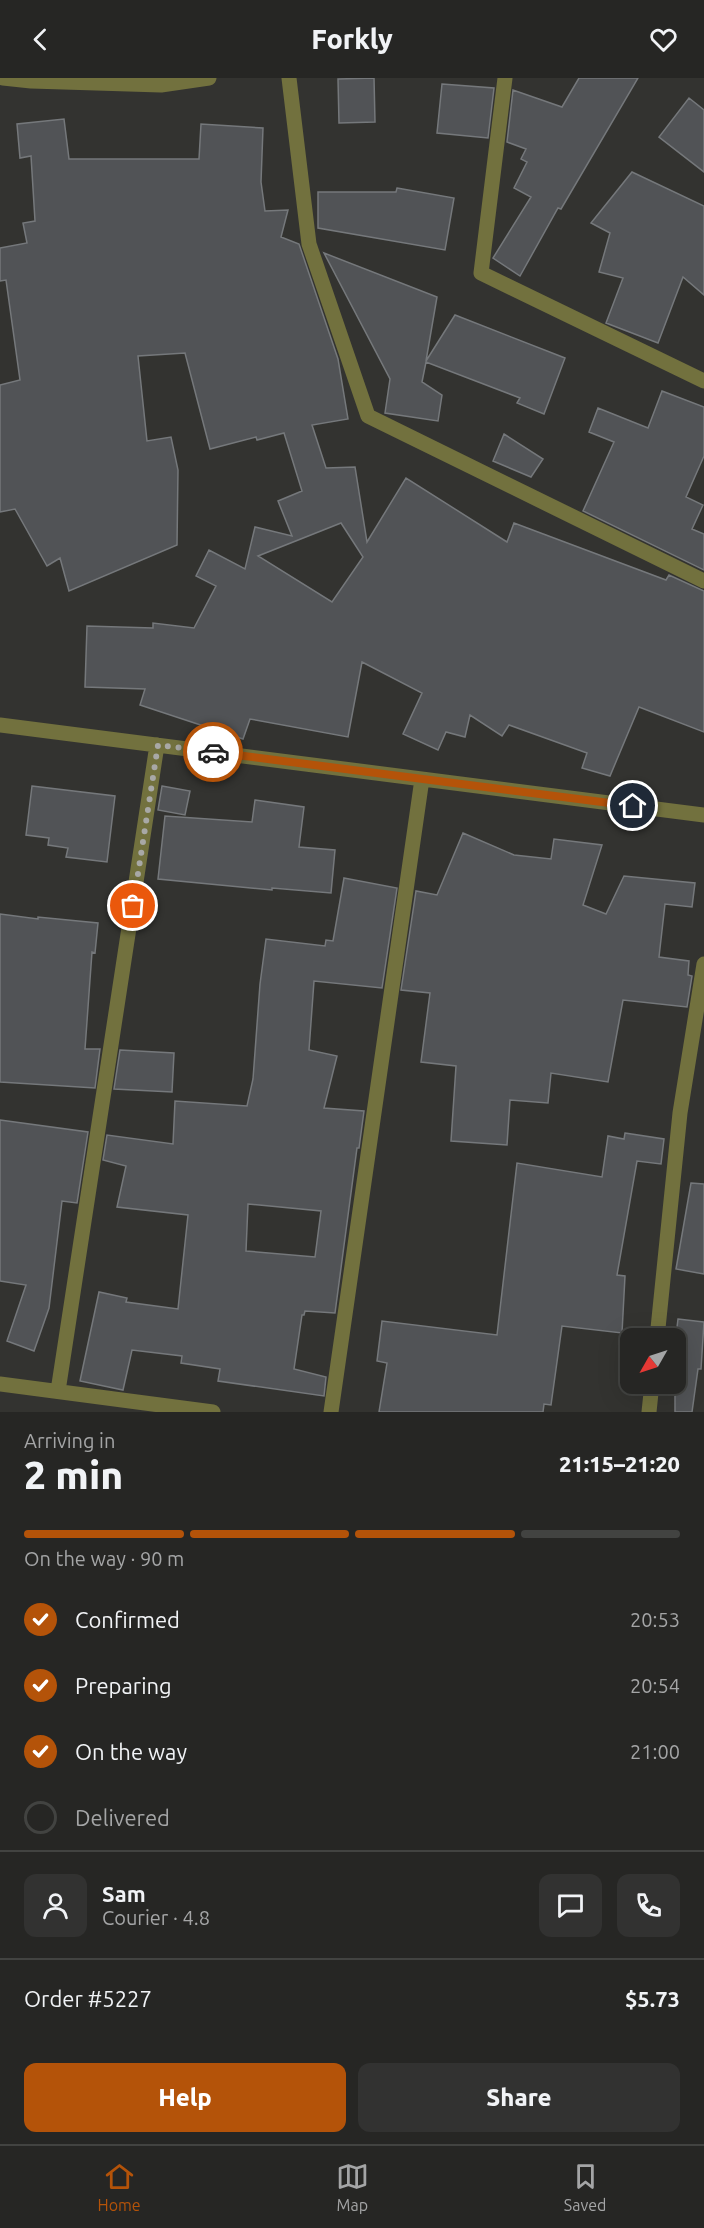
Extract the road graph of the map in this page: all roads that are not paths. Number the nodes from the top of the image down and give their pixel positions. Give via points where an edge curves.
1 (3, 78) edge
2 (209, 78) edge
3 (289, 78) edge
4 (505, 78) edge
5 (704, 381) edge
6 (704, 581) edge
7 (0, 724) edge
8 (158, 745) junction
9 (422, 779) junction
10 (704, 814) edge
11 (704, 964) edge
12 (658, 1328) edge
13 (0, 1384) edge
14 (58, 1391) junction
15 (651, 1394) edge
16 (213, 1412) edge
17 (331, 1412) edge
18 (649, 1412) edge

1 - 2 street via 161,85
3 - 6 street via 309,244 368,416
4 - 5 street via 481,273
7 - 8 street
8 - 9 street
8 - 14 street
9 - 10 street
9 - 17 street
11 - 12 street via 680,1113
13 - 14 street
14 - 16 street
15 - 18 street

